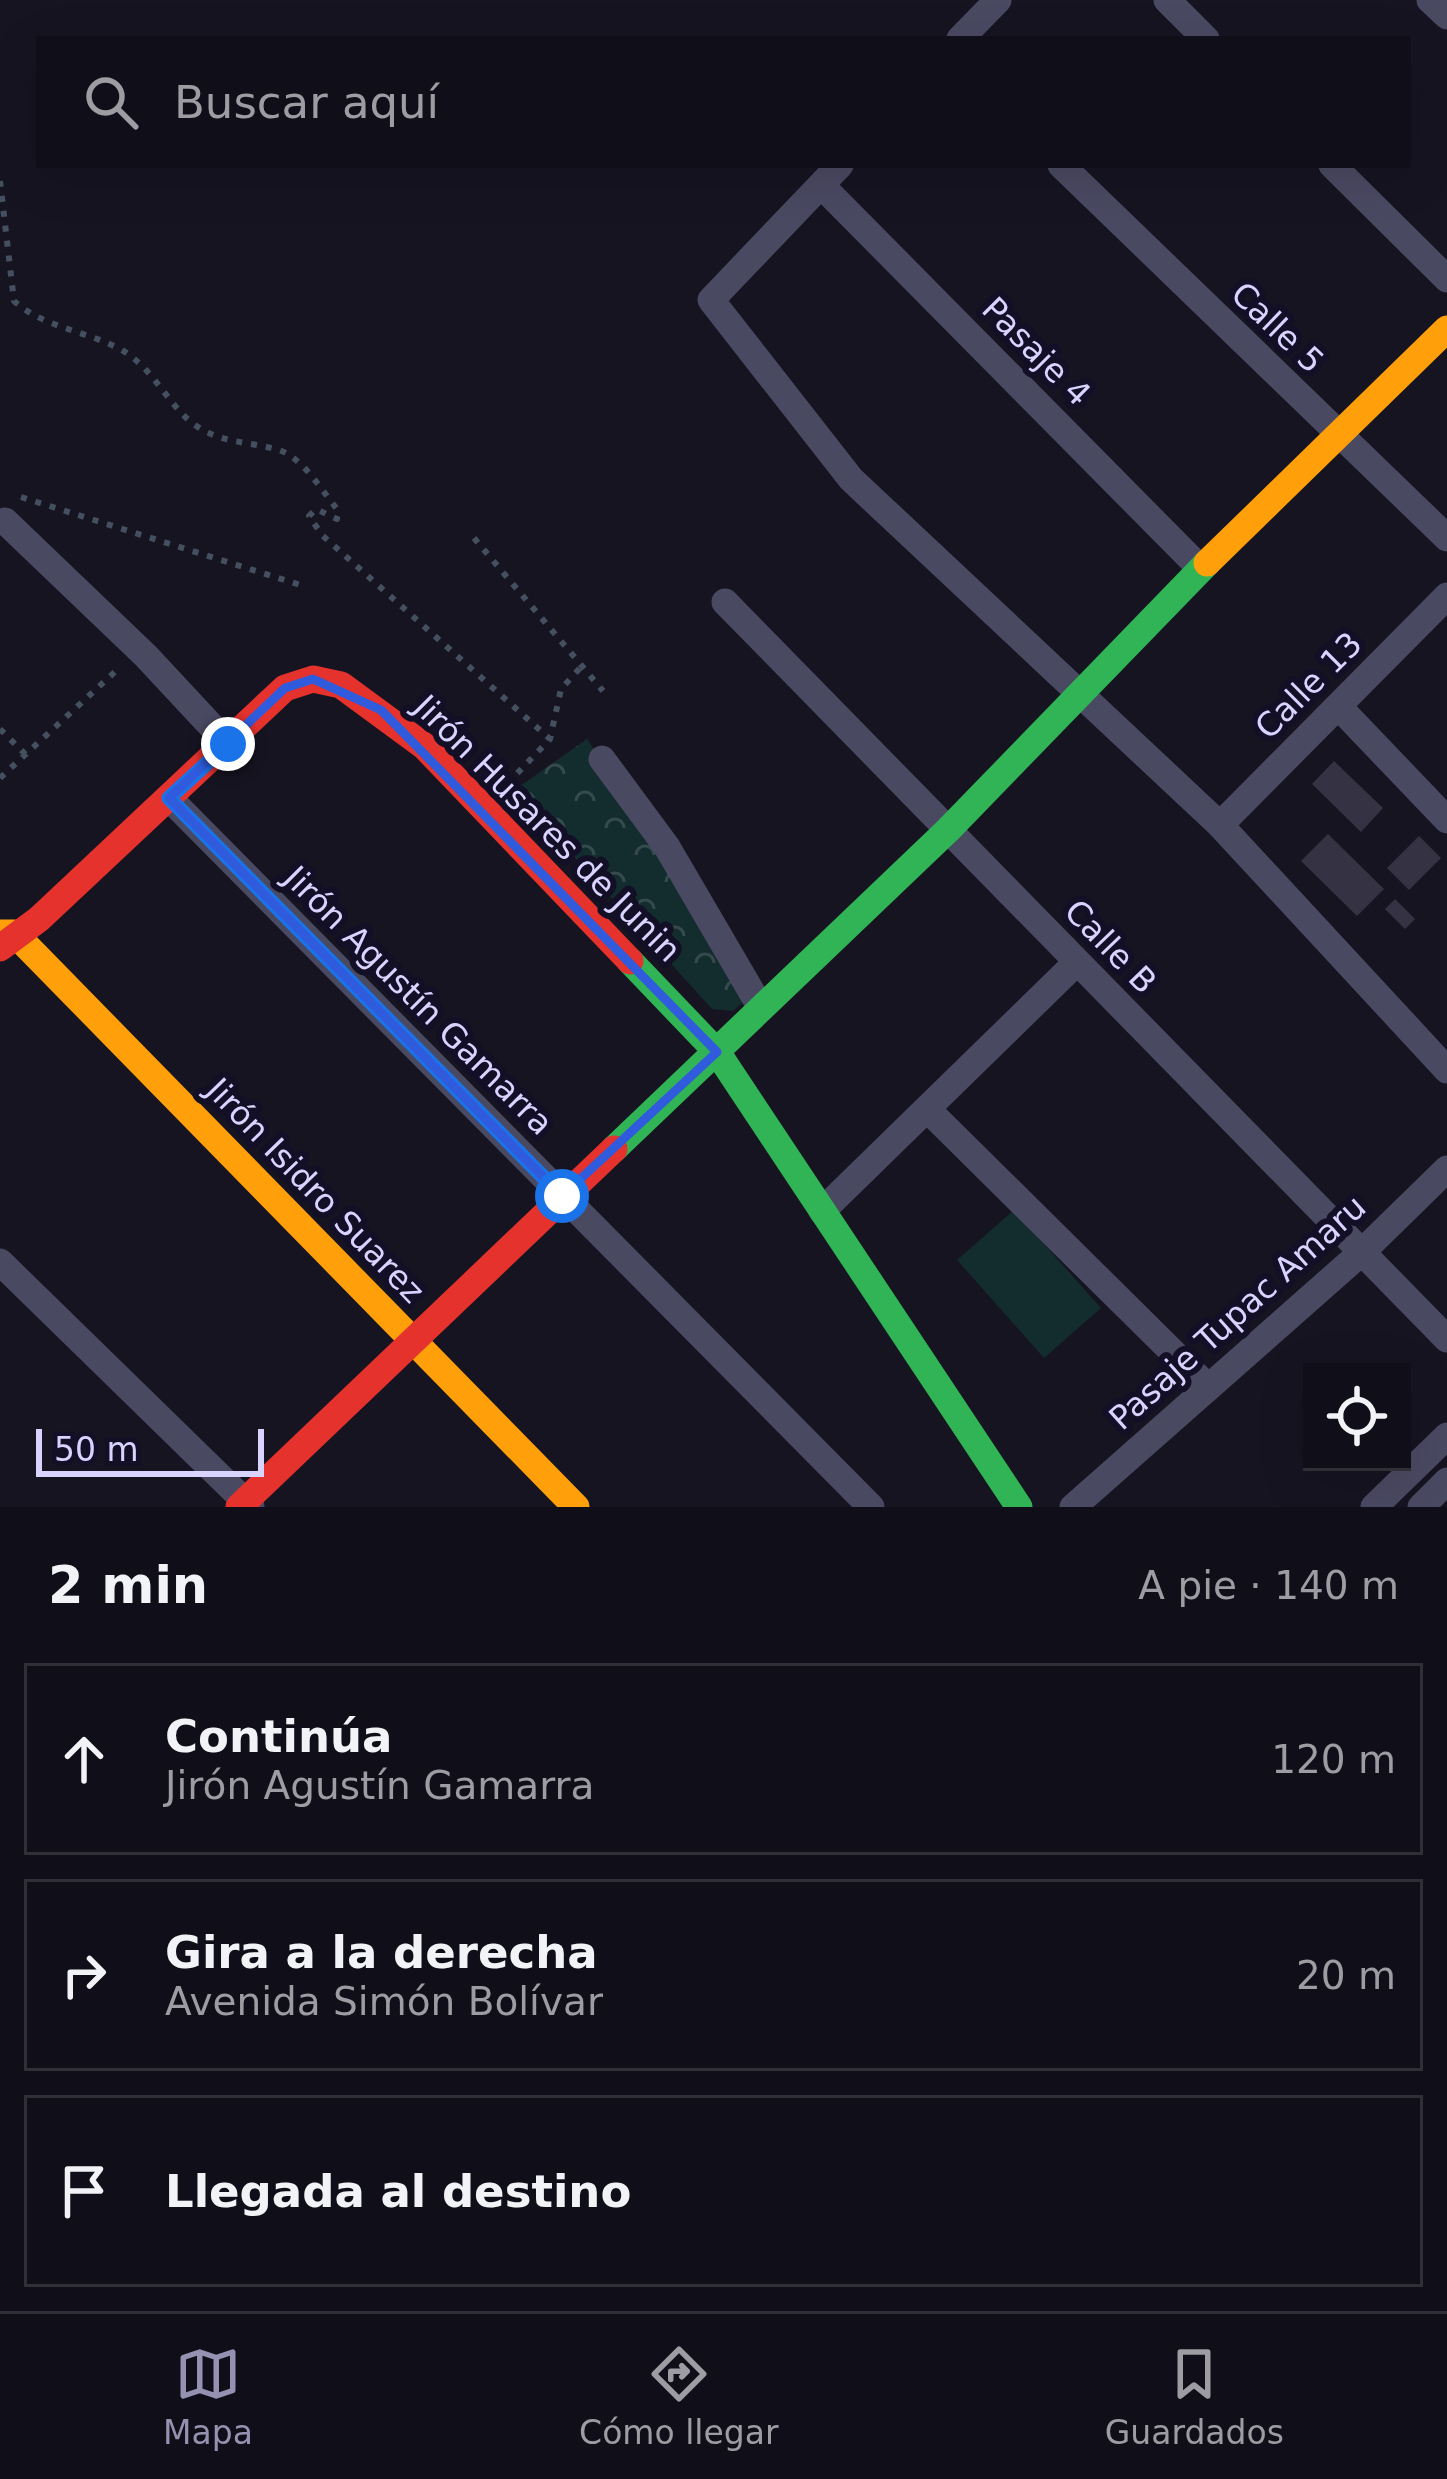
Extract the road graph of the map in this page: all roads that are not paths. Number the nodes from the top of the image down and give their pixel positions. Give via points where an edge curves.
1 (998, 0) edge
2 (1167, 0) edge
3 (1430, 0) edge
4 (1447, 16) edge
5 (963, 36) edge
6 (1203, 36) edge
7 (1064, 168) edge
8 (1335, 168) edge
9 (831, 175) edge
10 (1447, 279) edge
11 (1447, 329) edge
12 (1338, 435) junction
13 (5, 521) dead end
14 (1447, 538) edge
15 (1201, 568) junction
16 (1447, 596) edge
17 (725, 602) dead end
18 (1081, 694) junction
19 (1338, 706) junction
20 (228, 744) junction
21 (602, 759) dead end
22 (169, 798) junction
23 (1447, 820) edge
24 (1220, 825) junction
25 (948, 830) junction
26 (5, 938) edge
27 (1077, 962) junction
28 (761, 1008) junction
29 (717, 1052) junction
30 (1447, 1070) edge
31 (927, 1109) junction
32 (1447, 1169) edge
33 (562, 1196) junction
34 (823, 1211) junction
35 (1362, 1252) junction
36 (0, 1262) edge
37 (1447, 1339) edge
38 (412, 1341) junction
39 (1208, 1387) junction
40 (1447, 1436) edge
41 (1447, 1481) edge
42 (245, 1505) edge
43 (576, 1507) edge
44 (871, 1507) edge
45 (1019, 1507) edge
46 (1073, 1507) edge
47 (1374, 1507) edge
48 (1421, 1507) edge

1 - 5 street
2 - 6 street
3 - 4 street
7 - 12 street, Calle 5
8 - 10 street
9 - 15 street, Pasaje 4
9 - 18 street via 711,300 851,479
11 - 12 street
12 - 14 street, Calle 5
12 - 15 street
13 - 20 street
15 - 18 street
16 - 19 street, Calle 13
17 - 25 street, Calle B
18 - 24 street
18 - 25 street
19 - 23 street
19 - 24 street, Calle 13
20 - 22 street
20 - 29 street, Jirón Husares de Junin via 285,688 313,679 341,685 424,746
21 - 28 street via 667,847
22 - 26 street via 39,919
22 - 33 street, Jirón Agustín Gamarra
24 - 30 street
25 - 27 street, Calle B
25 - 28 street
26 - 38 street, Jirón Isidro Suarez
27 - 31 street
27 - 35 street, Calle B
28 - 29 street
29 - 33 street
29 - 34 street, Jirón Husares de Junin
31 - 34 street
31 - 39 street
32 - 35 street, Pasaje Tupac Amaru
33 - 38 street
33 - 44 street, Jirón Agustín Gamarra
34 - 45 street, Jirón Husares de Junin
35 - 37 street, Calle B
35 - 39 street, Pasaje Tupac Amaru
36 - 42 street
38 - 42 street
38 - 43 street, Jirón Isidro Suarez
39 - 46 street, Pasaje Tupac Amaru
40 - 47 street
41 - 48 street

